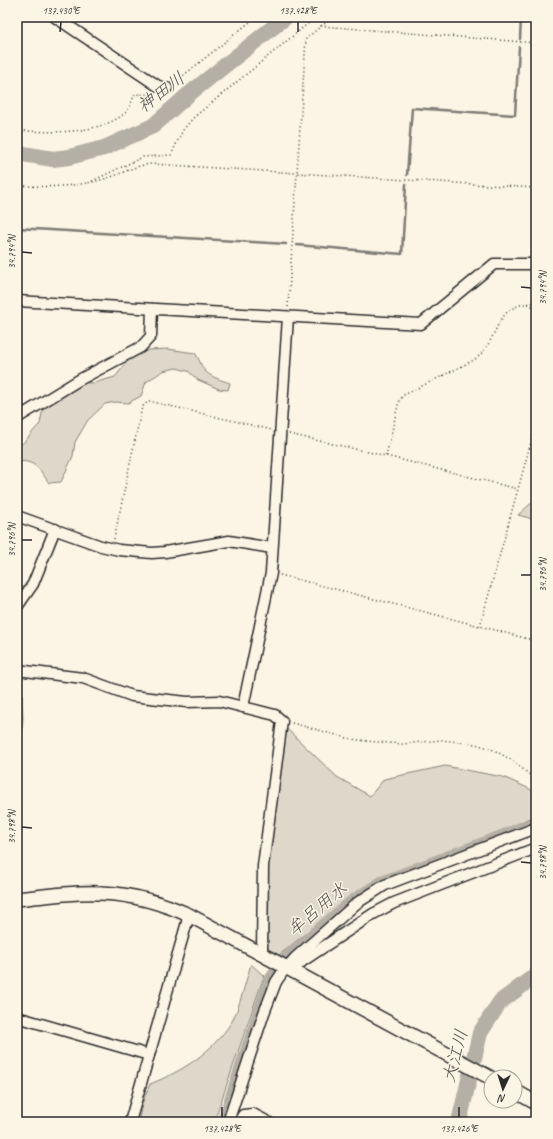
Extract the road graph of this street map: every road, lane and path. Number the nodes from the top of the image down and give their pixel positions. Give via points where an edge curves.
1 (55, 17) edge
2 (256, 17) edge
3 (316, 17) edge
4 (334, 17) edge
5 (321, 26) junction
6 (536, 43) edge
7 (167, 88) junction
8 (17, 130) edge
9 (296, 173) junction
10 (91, 182) junction
11 (17, 185) edge
12 (536, 188) edge
13 (536, 264) edge
14 (17, 301) edge
15 (536, 303) edge
16 (528, 304) junction
17 (536, 308) edge
18 (152, 309) junction
19 (288, 317) junction
20 (17, 418) edge
21 (536, 424) edge
22 (386, 456) dead end
23 (17, 516) edge
24 (56, 529) junction
25 (272, 548) junction
26 (271, 573) junction
27 (17, 607) edge
28 (480, 626) junction
29 (536, 641) edge
30 (17, 670) edge
31 (243, 707) junction
32 (282, 721) junction
33 (536, 780) edge
34 (536, 828) edge
35 (536, 848) edge
36 (17, 899) edge
37 (189, 915) junction
38 (279, 964) junction
39 (17, 1017) edge
40 (149, 1055) junction
41 (483, 1074) edge
42 (523, 1096) edge
43 (536, 1103) edge
44 (130, 1122) edge
45 (228, 1122) edge
46 (239, 1122) edge
47 (268, 1122) edge

1 - 7 street via 158,86
2 - 7 path
3 - 10 path via 193,118 183,130 171,155 143,157
4 - 5 path
5 - 6 path
5 - 9 path via 306,40
7 - 8 path via 154,96 135,94 126,112 109,122 78,131 52,133
9 - 10 path via 142,164
9 - 12 path
9 - 19 path
10 - 11 path via 65,187
13 - 19 street via 494,264 421,324
14 - 18 street
15 - 16 path
16 - 17 path
16 - 22 path via 513,307 505,313 483,354 404,395 400,401
18 - 19 street
18 - 20 street via 151,336 141,347 79,380
19 - 25 street
21 - 28 path
23 - 24 street
24 - 25 street via 101,546 152,553 230,541
24 - 27 street via 33,584
25 - 26 street
26 - 28 path
26 - 31 street
28 - 29 path
30 - 31 street via 83,678 132,696 187,702 219,702
31 - 32 street via 276,716
32 - 33 path via 366,741 402,744 442,740 476,744 500,754
32 - 38 street via 264,866
34 - 38 street via 385,885 370,893
35 - 38 street via 394,903 304,960
36 - 37 street via 88,892 118,893 164,903
37 - 38 street
37 - 40 street
38 - 41 street
38 - 45 street via 276,982
39 - 40 street
40 - 44 street
42 - 43 street
46 - 47 street via 243,1115 253,1114

